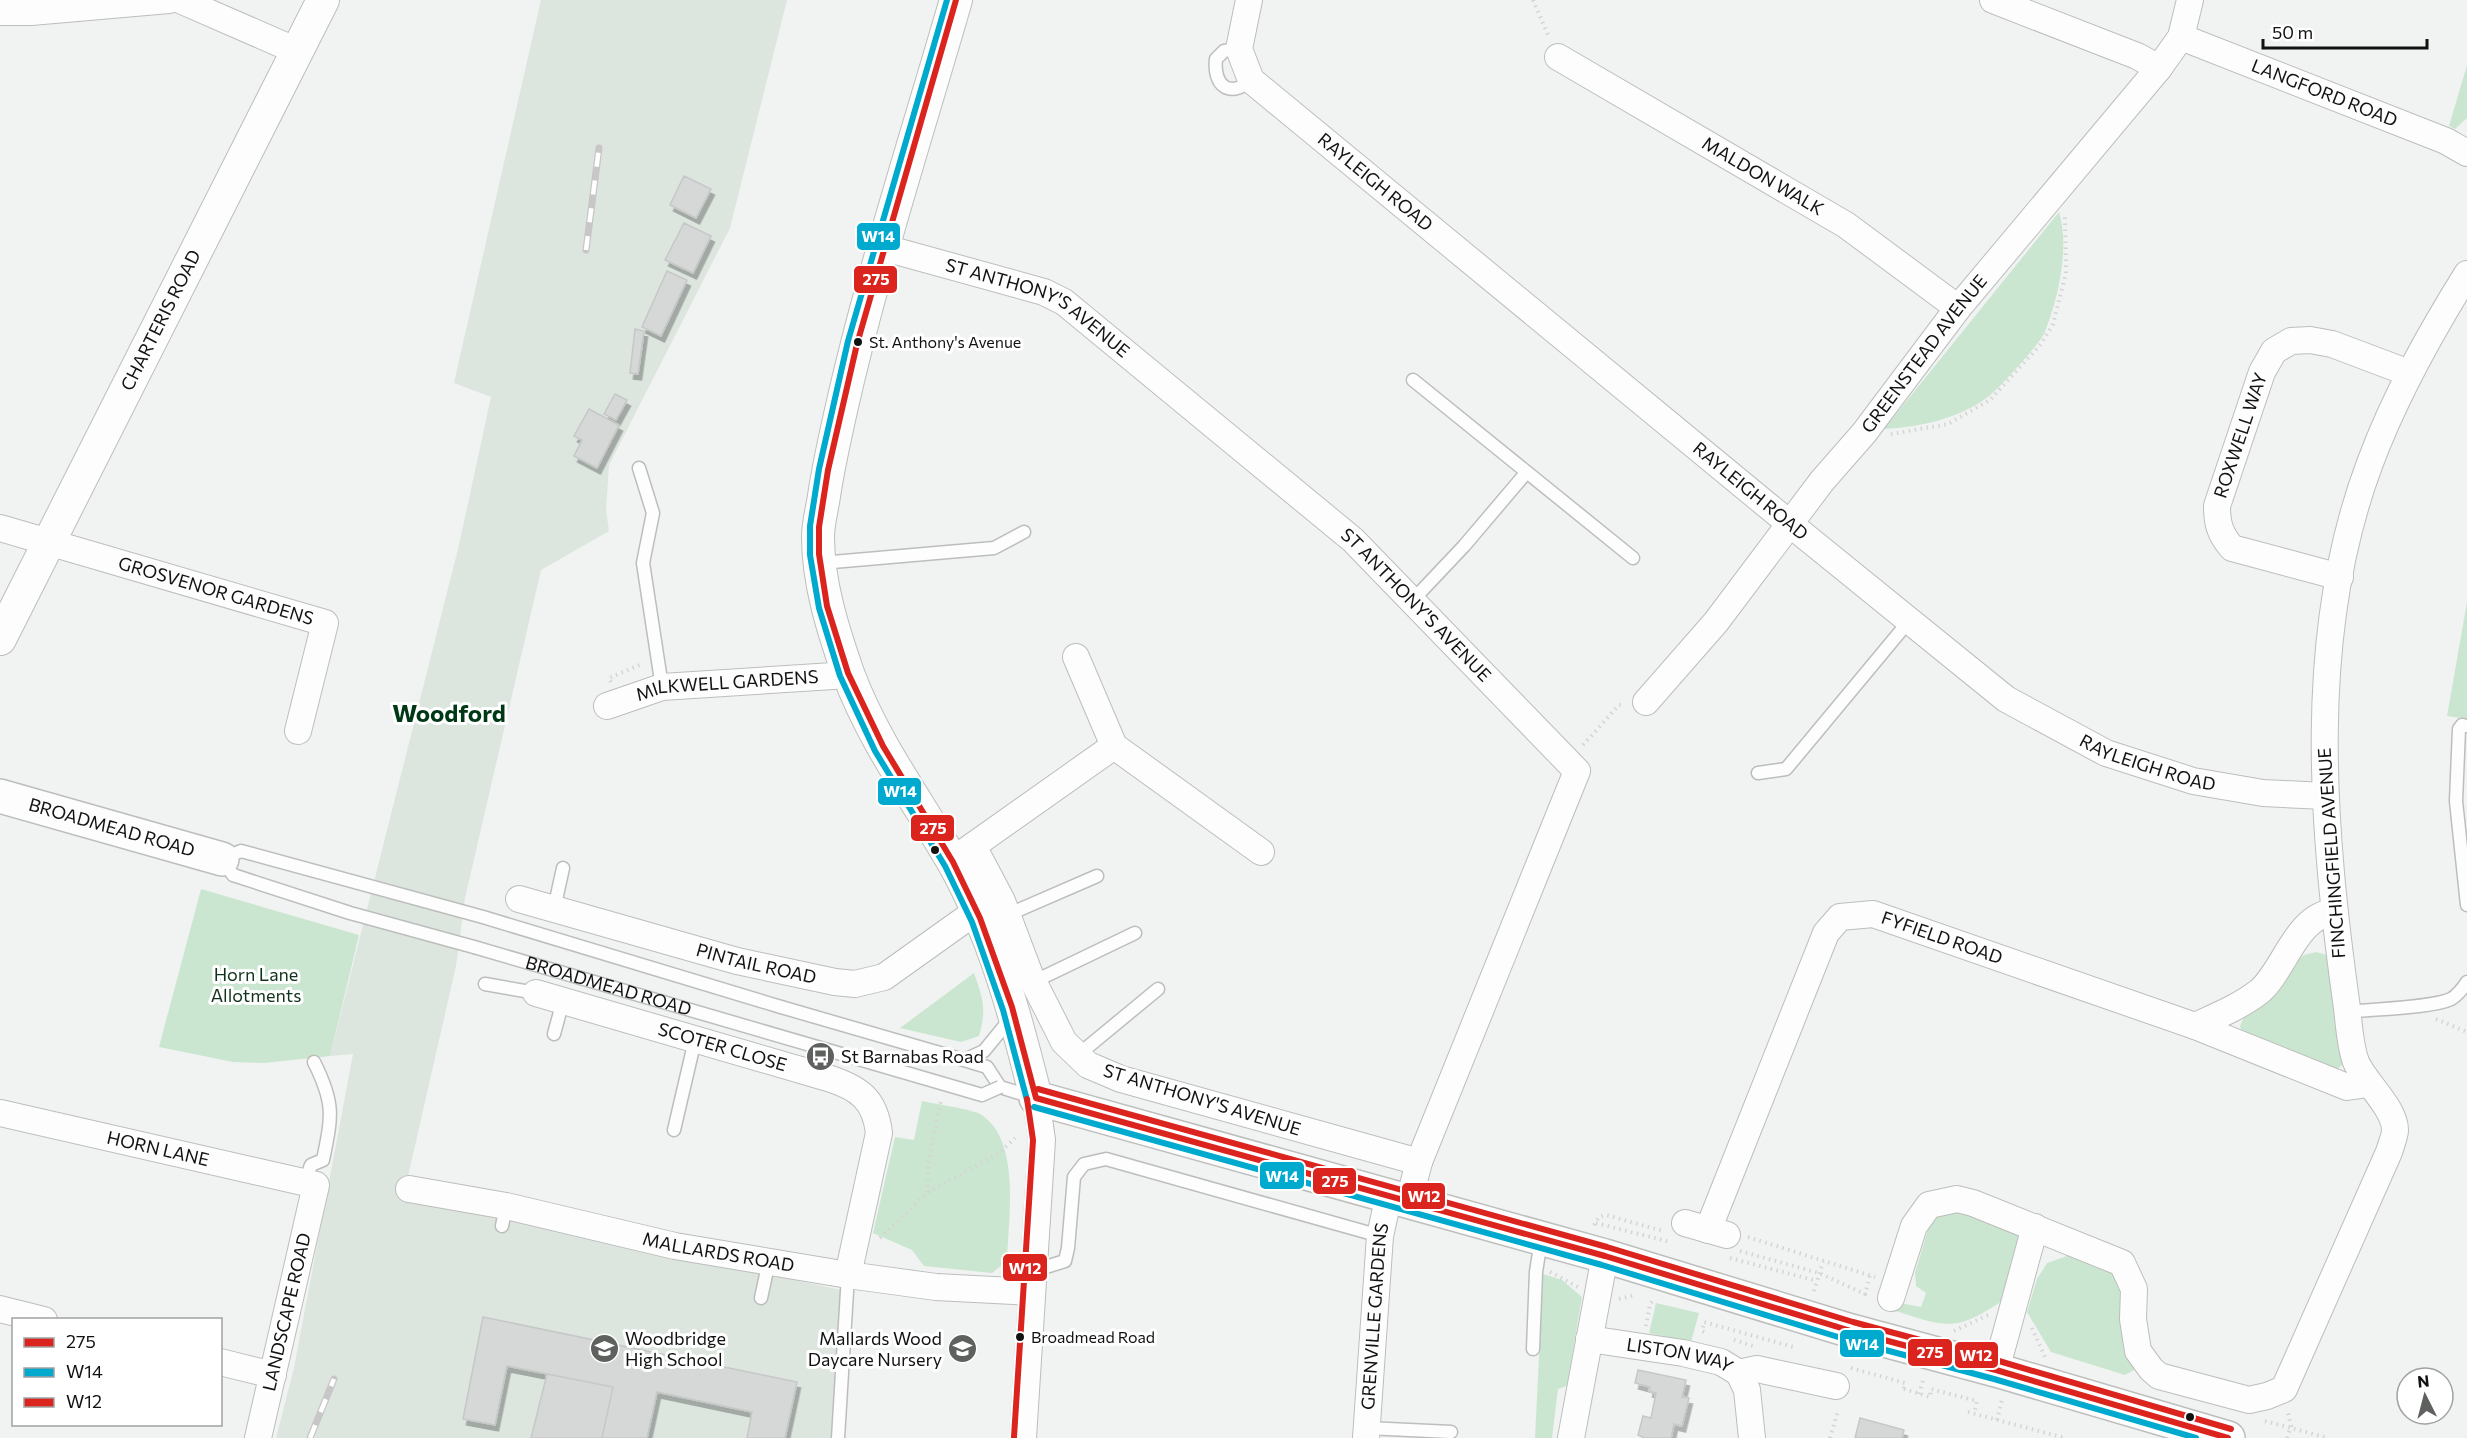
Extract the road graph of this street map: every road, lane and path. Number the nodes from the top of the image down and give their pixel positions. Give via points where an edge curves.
1 (169, 0) edge
2 (180, 0) edge
3 (322, 0) edge
4 (956, 0) edge
5 (1249, 0) edge
6 (1533, 0) edge
7 (1993, 0) edge
8 (2190, 0) edge
9 (0, 12) edge
10 (2181, 38) junction
11 (297, 51) junction
12 (1558, 57) joint
13 (2159, 68) junction
14 (2466, 150) edge
15 (2060, 188) junction
16 (885, 248) junction
17 (2466, 279) edge
18 (1958, 308) junction
19 (2409, 373) junction
20 (1413, 380) dead end
21 (1864, 433) junction
22 (639, 468) dead end
23 (1526, 473) junction
24 (1790, 524) junction
25 (0, 528) edge
26 (1024, 532) dead end
27 (48, 543) junction
28 (1633, 558) dead end
29 (819, 563) junction
30 (2340, 577) junction
31 (1412, 601) junction
32 (1909, 621) junction
33 (0, 639) edge
34 (1076, 657) dead end
35 (849, 675) junction
36 (662, 687) junction
37 (1646, 702) joint
38 (607, 706) dead end
39 (2467, 726) edge
40 (298, 731) dead end
41 (1114, 746) junction
42 (1567, 762) junction
43 (1758, 773) dead end
44 (0, 796) edge
45 (2325, 796) junction
46 (1261, 852) dead end
47 (963, 854) junction
48 (222, 859) junction
49 (562, 868) dead end
50 (1097, 876) dead end
51 (519, 899) dead end
52 (2467, 906) edge
53 (554, 909) junction
54 (2334, 912) junction
55 (993, 913) junction
56 (1135, 933) dead end
57 (1033, 982) junction
58 (2467, 982) edge
59 (485, 984) dead end
60 (1158, 989) dead end
61 (536, 993) joint
62 (563, 1001) junction
63 (2347, 1011) junction
64 (1014, 1015) junction
65 (2195, 1026) junction
66 (554, 1034) dead end
67 (695, 1040) junction
68 (1078, 1055) junction
69 (964, 1060) junction
70 (314, 1062) dead end
71 (2368, 1084) junction
72 (1000, 1087) junction
73 (1036, 1098) junction
74 (940, 1105) dead end
75 (0, 1113) edge
76 (674, 1130) dead end
77 (1015, 1138) dead end
78 (1419, 1162) junction
79 (311, 1184) junction
80 (409, 1189) dead end
81 (928, 1192) junction
82 (1399, 1198) junction
83 (1596, 1223) dead end
84 (2035, 1227) junction
85 (1716, 1230) joint
86 (1380, 1236) junction
87 (1541, 1238) junction
88 (1604, 1240) junction
89 (769, 1261) junction
90 (1823, 1262) junction
91 (1034, 1264) junction
92 (850, 1266) junction
93 (1870, 1275) junction
94 (1781, 1277) dead end
95 (1817, 1281) junction
96 (1895, 1286) joint
97 (1032, 1292) junction
98 (1814, 1292) dead end
99 (1864, 1295) dead end
100 (761, 1298) dead end
101 (0, 1309) edge
102 (36, 1318) edge
103 (1712, 1334) dead end
104 (1589, 1339) junction
105 (1732, 1340) dead end
106 (1799, 1340) dead end
107 (1762, 1348) dead end
108 (1533, 1349) dead end
109 (222, 1362) edge
110 (1738, 1373) junction
111 (273, 1375) junction
112 (1924, 1377) dead end
113 (1999, 1384) junction
114 (1904, 1389) dead end
115 (1919, 1394) junction
116 (1837, 1399) joint
117 (1968, 1412) dead end
118 (1974, 1414) junction
119 (1997, 1419) junction
120 (1451, 1432) dead end
121 (1366, 1433) edge
122 (258, 1438) edge
123 (838, 1438) edge
124 (1023, 1438) edge
125 (1570, 1438) edge
126 (1752, 1438) edge
127 (1830, 1438) edge
128 (2065, 1438) edge
129 (2228, 1438) edge

1 - 9 street
2 - 11 street
3 - 11 street, CHARTERIS ROAD
4 - 16 street
5 - 24 street, RAYLEIGH ROAD via 1245,64
6 - 12 path
7 - 13 street
8 - 10 street, GREENSTEAD AVENUE
10 - 13 street, GREENSTEAD AVENUE
10 - 14 street, LANGFORD ROAD
11 - 27 street, CHARTERIS ROAD
12 - 18 street, MALDON WALK via 1846,225
13 - 15 street, GREENSTEAD AVENUE
15 - 18 street, GREENSTEAD AVENUE
15 - 21 path via 2067,227 2066,273 2053,324 2041,344 1990,400 1948,424 1880,436
16 - 29 street via 859,333 830,460 818,534
16 - 31 street, ST ANTHONY'S AVENUE via 1044,292 1064,302 1353,540
17 - 19 street, FINCHINGFIELD AVENUE
18 - 21 street, GREENSTEAD AVENUE
19 - 30 street, FINCHINGFIELD AVENUE via 2369,465
19 - 30 street, ROXWELL WAY via 2332,344 2310,340 2291,341 2274,351 2262,372 2217,506 2221,534 2232,548
20 - 23 lane
21 - 24 street, GREENSTEAD AVENUE
22 - 36 lane via 654,513 643,562
23 - 28 lane
23 - 31 lane
24 - 32 street, RAYLEIGH ROAD
24 - 37 street, GREENSTEAD AVENUE via 1716,622
25 - 27 street, GROSVENOR GARDENS
26 - 29 lane via 994,548
27 - 33 street, CHARTERIS ROAD
27 - 40 street, GROSVENOR GARDENS via 325,623
29 - 35 street
30 - 45 street, FINCHINGFIELD AVENUE via 2334,604 2324,728
31 - 42 street, ST ANTHONY'S AVENUE
32 - 43 lane via 1786,769
32 - 45 street, RAYLEIGH ROAD via 2006,699 2106,753 2193,781 2263,793
34 - 41 street
35 - 36 street, MILKWELL GARDENS
35 - 47 street via 878,736
36 - 38 street, MILKWELL GARDENS
37 - 42 path via 1619,705
39 - 52 lane via 2458,729 2456,801
41 - 46 street
41 - 47 street
42 - 78 street via 1576,771
44 - 48 main road, BROADMEAD ROAD
45 - 54 street, FINCHINGFIELD AVENUE
47 - 55 street
48 - 69 lane, BROADMEAD ROAD, bridge via 241,851 483,917
48 - 72 lane, BROADMEAD ROAD, bridge via 233,875 350,913 982,1095
49 - 53 lane
50 - 55 lane
51 - 53 street, PINTAIL ROAD
53 - 55 street, PINTAIL ROAD via 737,961 855,984 884,977
54 - 63 street, FINCHINGFIELD AVENUE
54 - 65 street via 2324,913 2307,925 2261,990
55 - 57 street, ST ANTHONY'S AVENUE
55 - 64 street
56 - 57 lane
57 - 68 street, ST ANTHONY'S AVENUE via 1064,1042
58 - 63 lane via 2451,999 2427,1005
59 - 61 lane
60 - 68 lane
61 - 62 street, SCOTER CLOSE
62 - 66 lane
62 - 67 street, SCOTER CLOSE
63 - 71 street, FINCHINGFIELD AVENUE via 2355,1060
64 - 69 lane via 990,1046
64 - 73 street
65 - 71 street, FYFIELD ROAD via 2347,1087
65 - 85 street, FYFIELD ROAD via 1873,914 1840,917 1826,933
67 - 76 lane
67 - 92 street, SCOTER CLOSE via 847,1084 872,1106 877,1118 877,1146
68 - 78 street, ST ANTHONY'S AVENUE via 1088,1065 1121,1079
69 - 72 lane, BROADMEAD ROAD via 987,1067
70 - 79 lane via 327,1087 332,1119 322,1160 311,1165
71 - 84 street, FINCHINGFIELD AVENUE via 2381,1099 2395,1131 2284,1389 2249,1400 2159,1376 2138,1351 2134,1288 2122,1263
72 - 73 lane, BROADMEAD ROAD
73 - 82 main road, BROADMEAD ROAD
73 - 91 street via 1042,1140
74 - 81 path via 928,1164
75 - 79 street, HORN LANE
77 - 81 path via 998,1154
78 - 82 street
79 - 111 street, LANDSCAPE ROAD
80 - 89 street, MALLARDS ROAD via 504,1216
81 - 92 path
82 - 86 street, GRENVILLE GARDENS
82 - 87 main road, BROADMEAD ROAD
83 - 88 path
84 - 96 street via 1958,1199 1929,1205 1914,1226
84 - 113 street
85 - 90 path
86 - 91 lane via 1106,1159 1084,1164 1074,1178 1065,1261 1049,1266
86 - 121 street, GRENVILLE GARDENS
87 - 88 main road, BROADMEAD ROAD
87 - 108 lane
88 - 104 street
88 - 113 main road, BROADMEAD ROAD
89 - 92 street, MALLARDS ROAD
89 - 100 lane
90 - 93 path
90 - 95 path
91 - 97 street
92 - 97 street, MALLARDS ROAD via 936,1287
92 - 123 lane
93 - 96 path via 1875,1277 1886,1270
93 - 99 path
94 - 95 path via 1782,1272
95 - 98 path
97 - 124 street
101 - 102 street
103 - 106 path via 1702,1331 1704,1322 1796,1351
104 - 110 street, LISTON WAY via 1683,1353 1721,1362
104 - 125 street
105 - 107 path
109 - 111 street
110 - 116 street, LISTON WAY via 1758,1369
110 - 126 street via 1747,1390
111 - 122 street, LANDSCAPE ROAD
112 - 115 path
113 - 119 path
113 - 129 main road, BROADMEAD ROAD
114 - 115 path
115 - 118 path via 1930,1397 1931,1389 1977,1401
116 - 127 path
117 - 118 path
118 - 119 path
119 - 128 path
120 - 121 lane

